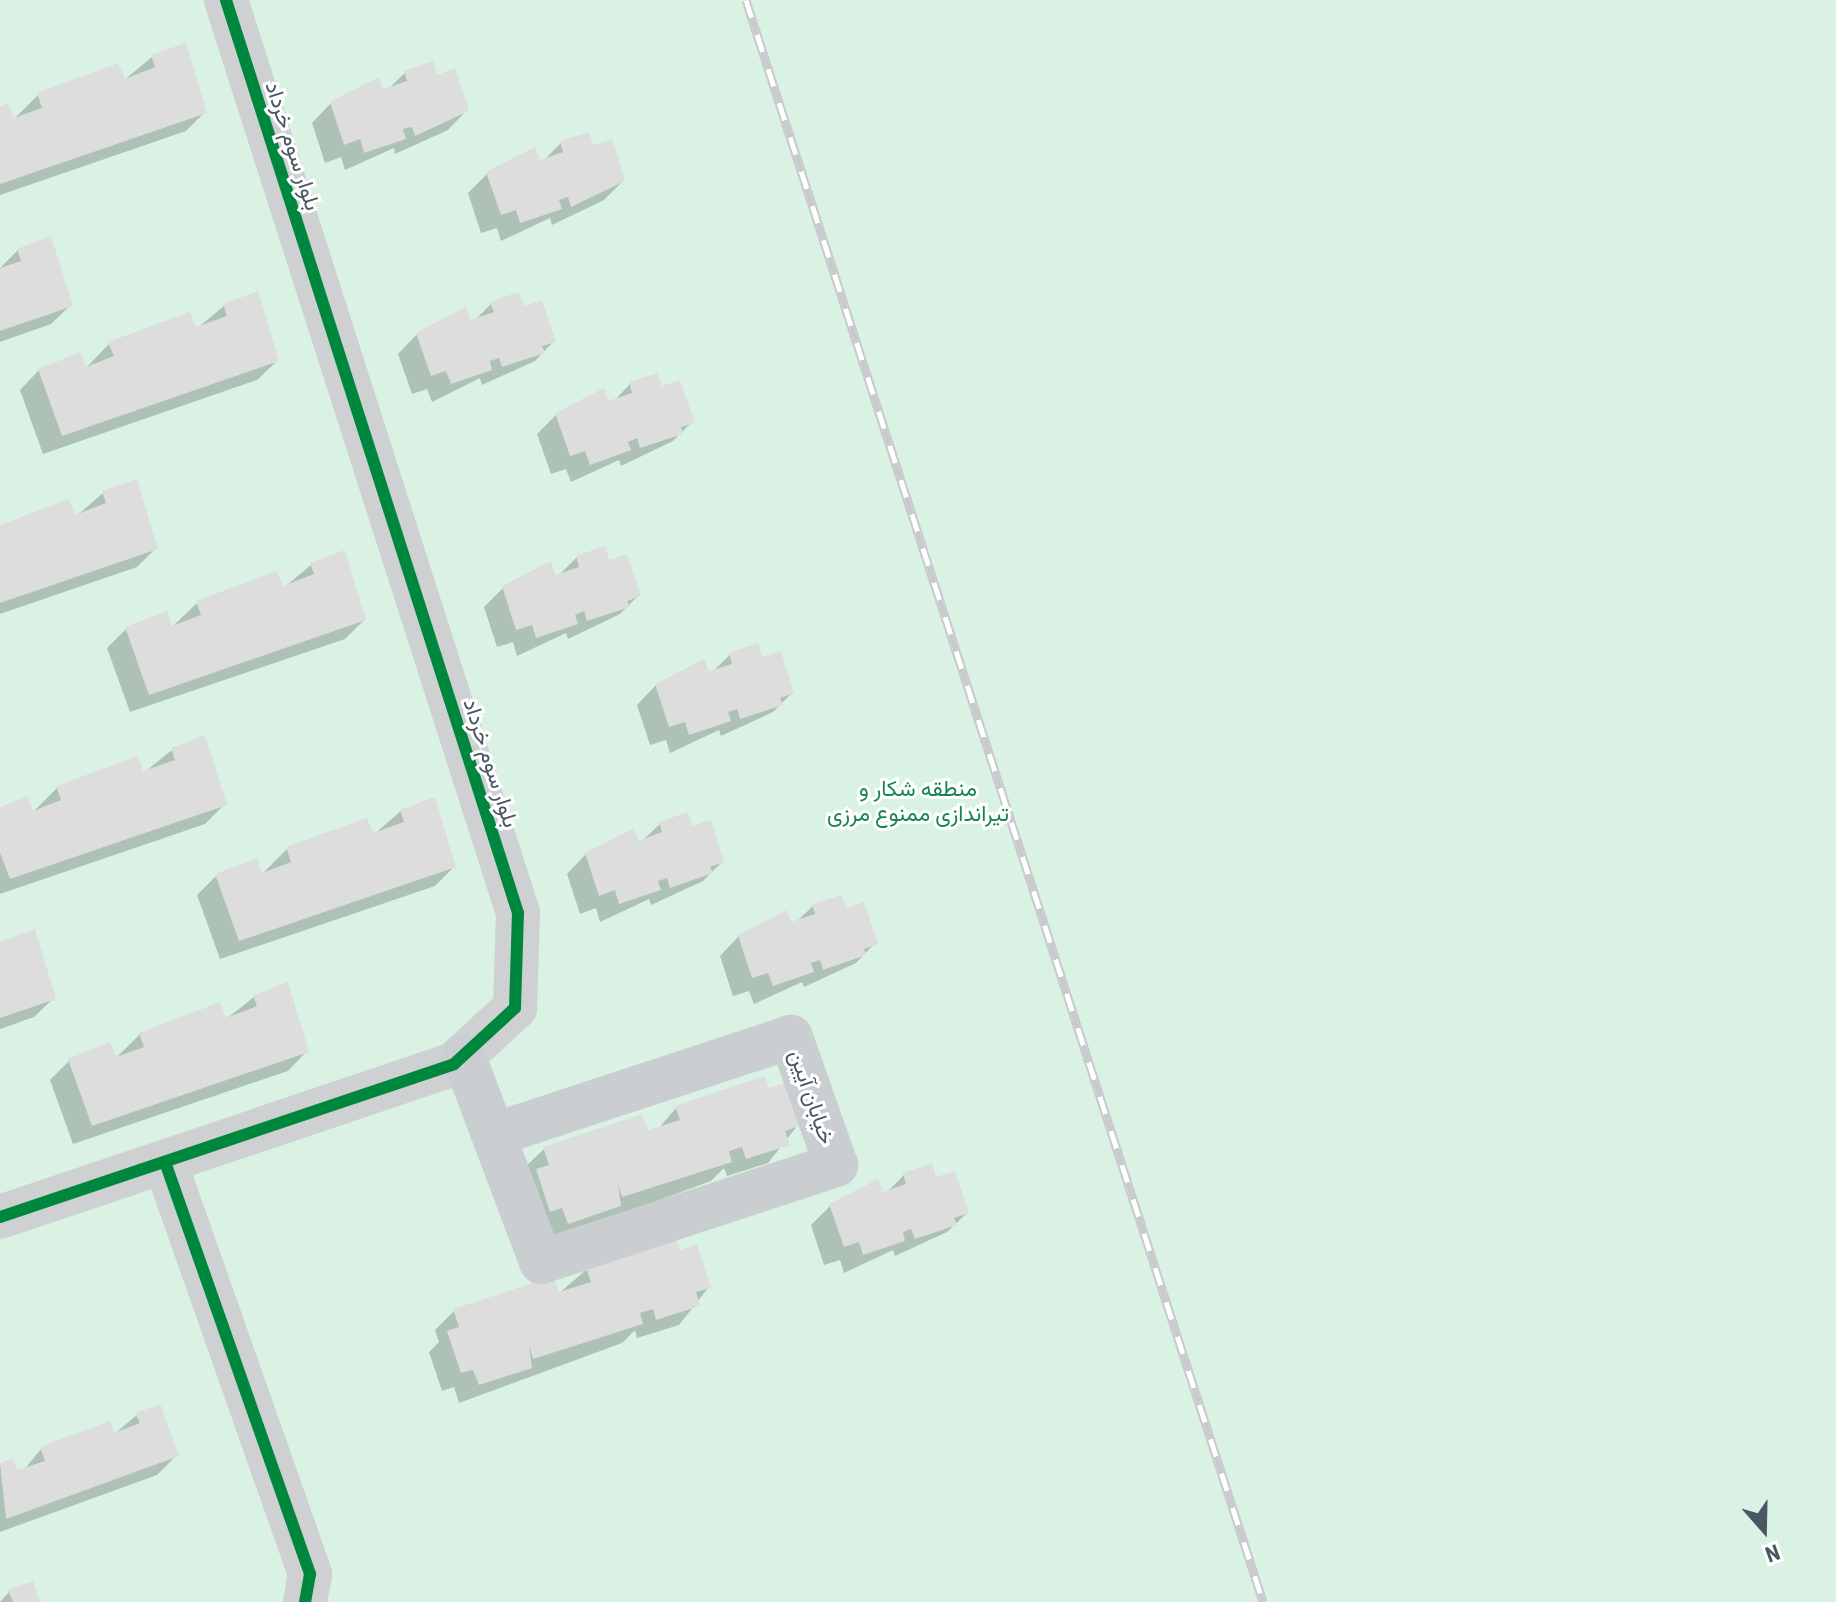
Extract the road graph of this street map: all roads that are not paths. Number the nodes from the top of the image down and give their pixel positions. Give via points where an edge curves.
1 (226, 0) edge
2 (464, 1057) junction
3 (496, 1134) junction
4 (165, 1162) junction
5 (6, 1210) edge
6 (305, 1602) edge

1 - 2 street, بلوار سوم خرداد via 518,913 515,1008
2 - 3 main road, خیابان آیین
2 - 4 street, بلوار سوم خرداد
3 - 3 main road, خیابان آیین via 541,1262 836,1165 791,1037
4 - 5 street, بلوار سوم خرداد
4 - 6 street via 310,1574

